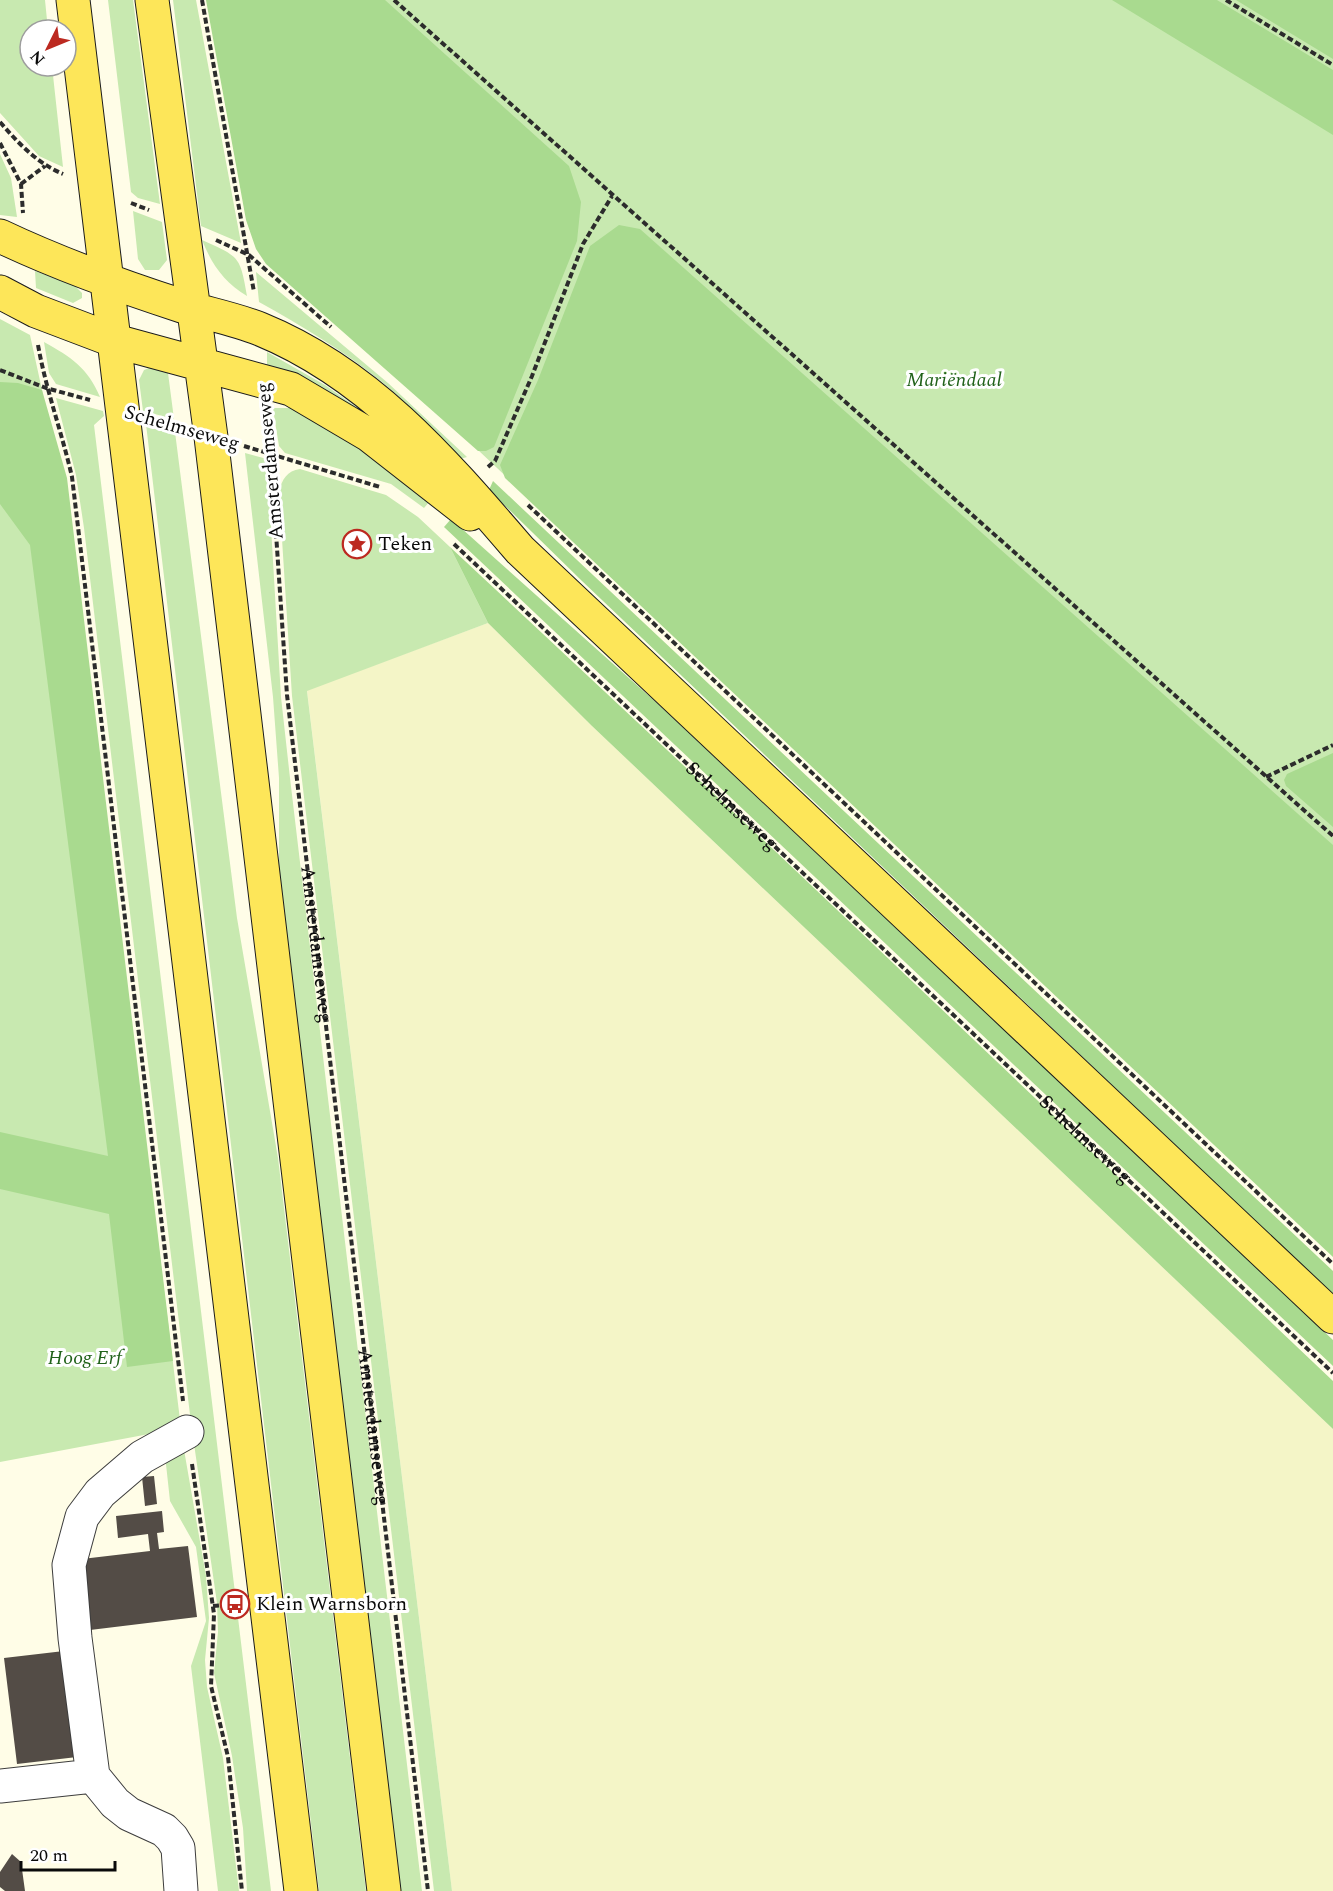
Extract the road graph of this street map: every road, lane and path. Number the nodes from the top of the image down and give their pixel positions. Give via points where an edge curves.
1 (74, 0) edge
2 (152, 0) edge
3 (202, 0) edge
4 (394, 0) edge
5 (1226, 0) edge
6 (1333, 65) edge
7 (0, 143) edge
8 (45, 166) dead end
9 (612, 196) junction
10 (0, 236) edge
11 (108, 282) junction
12 (0, 292) edge
13 (194, 309) junction
14 (258, 328) junction
15 (115, 341) junction
16 (201, 366) junction
17 (0, 370) edge
18 (264, 379) junction
19 (46, 388) junction
20 (124, 411) junction
21 (211, 437) junction
22 (272, 454) junction
23 (494, 474) dead end
24 (389, 489) dead end
25 (527, 505) dead end
26 (446, 537) dead end
27 (520, 550) junction
28 (1333, 745) edge
29 (1266, 777) junction
30 (1333, 836) edge
31 (1333, 1264) edge
32 (1333, 1317) edge
33 (1333, 1373) edge
34 (187, 1432) junction
35 (235, 1604) dead end
36 (213, 1606) junction
37 (93, 1776) junction
38 (0, 1786) edge
39 (181, 1891) edge
40 (242, 1891) edge
41 (301, 1891) edge
42 (384, 1891) edge
43 (428, 1891) edge

1 - 11 main road
2 - 13 main road
3 - 14 path via 249,255
4 - 9 path
5 - 6 path
7 - 8 path via 21,184
9 - 23 path via 583,244 527,387 495,461 487,468
9 - 29 path
10 - 11 main road, Schelmseweg
11 - 13 main road, Schelmseweg
11 - 15 main road
12 - 15 main road, Schelmseweg via 36,311
13 - 14 main road, Schelmseweg
13 - 16 main road
14 - 27 main road, Schelmseweg via 315,358 374,398 440,457
15 - 16 main road, Schelmseweg
15 - 20 main road
16 - 18 main road, Schelmseweg
16 - 21 main road
17 - 19 path, Schelmseweg
18 - 22 path, Amsterdamseweg
18 - 27 main road, Schelmseweg via 291,389 369,435
19 - 20 path, Schelmseweg
19 - 34 path via 72,477
20 - 21 path, Schelmseweg
20 - 41 main road
21 - 22 path, Schelmseweg
21 - 42 main road
22 - 24 path, Schelmseweg
22 - 43 path, Amsterdamseweg via 287,695
25 - 31 path
26 - 33 path, Schelmseweg
27 - 32 main road, Schelmseweg
28 - 29 path
29 - 30 path
34 - 36 path
34 - 37 lane via 135,1463 100,1493 82,1517 69,1566
35 - 36 path
36 - 40 path via 211,1686 228,1757
37 - 38 lane
37 - 39 lane via 129,1814 164,1830 172,1838 178,1848

